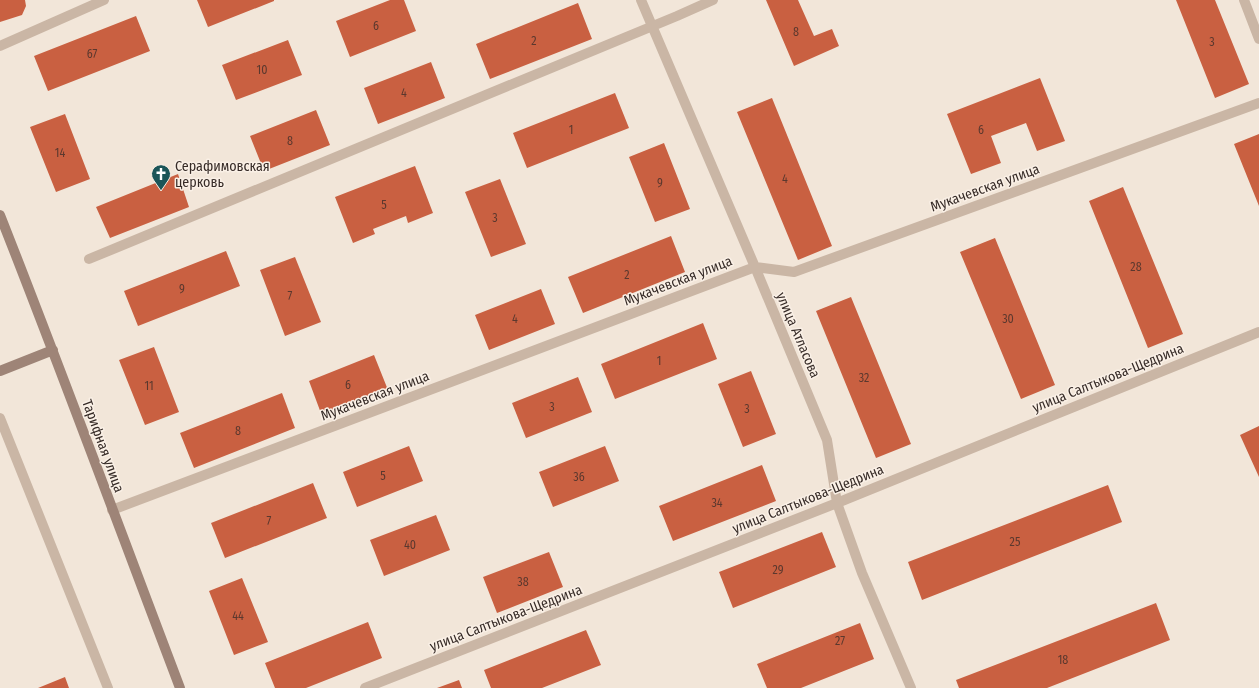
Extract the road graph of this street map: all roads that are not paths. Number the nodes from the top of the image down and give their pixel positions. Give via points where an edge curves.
1 (104, 0) edge
2 (641, 0) edge
3 (713, 0) edge
4 (1244, 0) edge
5 (651, 26) junction
6 (1259, 39) edge
7 (0, 46) edge
8 (1259, 103) edge
9 (0, 215) edge
10 (89, 259) dead end
11 (755, 267) junction
12 (1259, 332) edge
13 (53, 350) junction
14 (0, 371) edge
15 (0, 418) edge
16 (837, 503) junction
17 (112, 510) junction
18 (108, 688) edge
19 (180, 688) edge
20 (365, 688) edge
21 (910, 688) edge

1 - 7 street
2 - 5 street, улица Атласова
3 - 5 street
4 - 6 street
5 - 10 street
5 - 11 street, улица Атласова
8 - 11 street, Мукачевская улица via 794,272
9 - 13 street, Тарифная улица
11 - 16 street, улица Атласова via 827,440
11 - 17 street, Мукачевская улица
12 - 16 street, улица Салтыкова-Щедрина
13 - 14 street
13 - 17 street, Тарифная улица
15 - 18 street
16 - 20 street, улица Салтыкова-Щедрина
16 - 21 street, улица Атласова via 862,573
17 - 19 street, Тарифная улица

